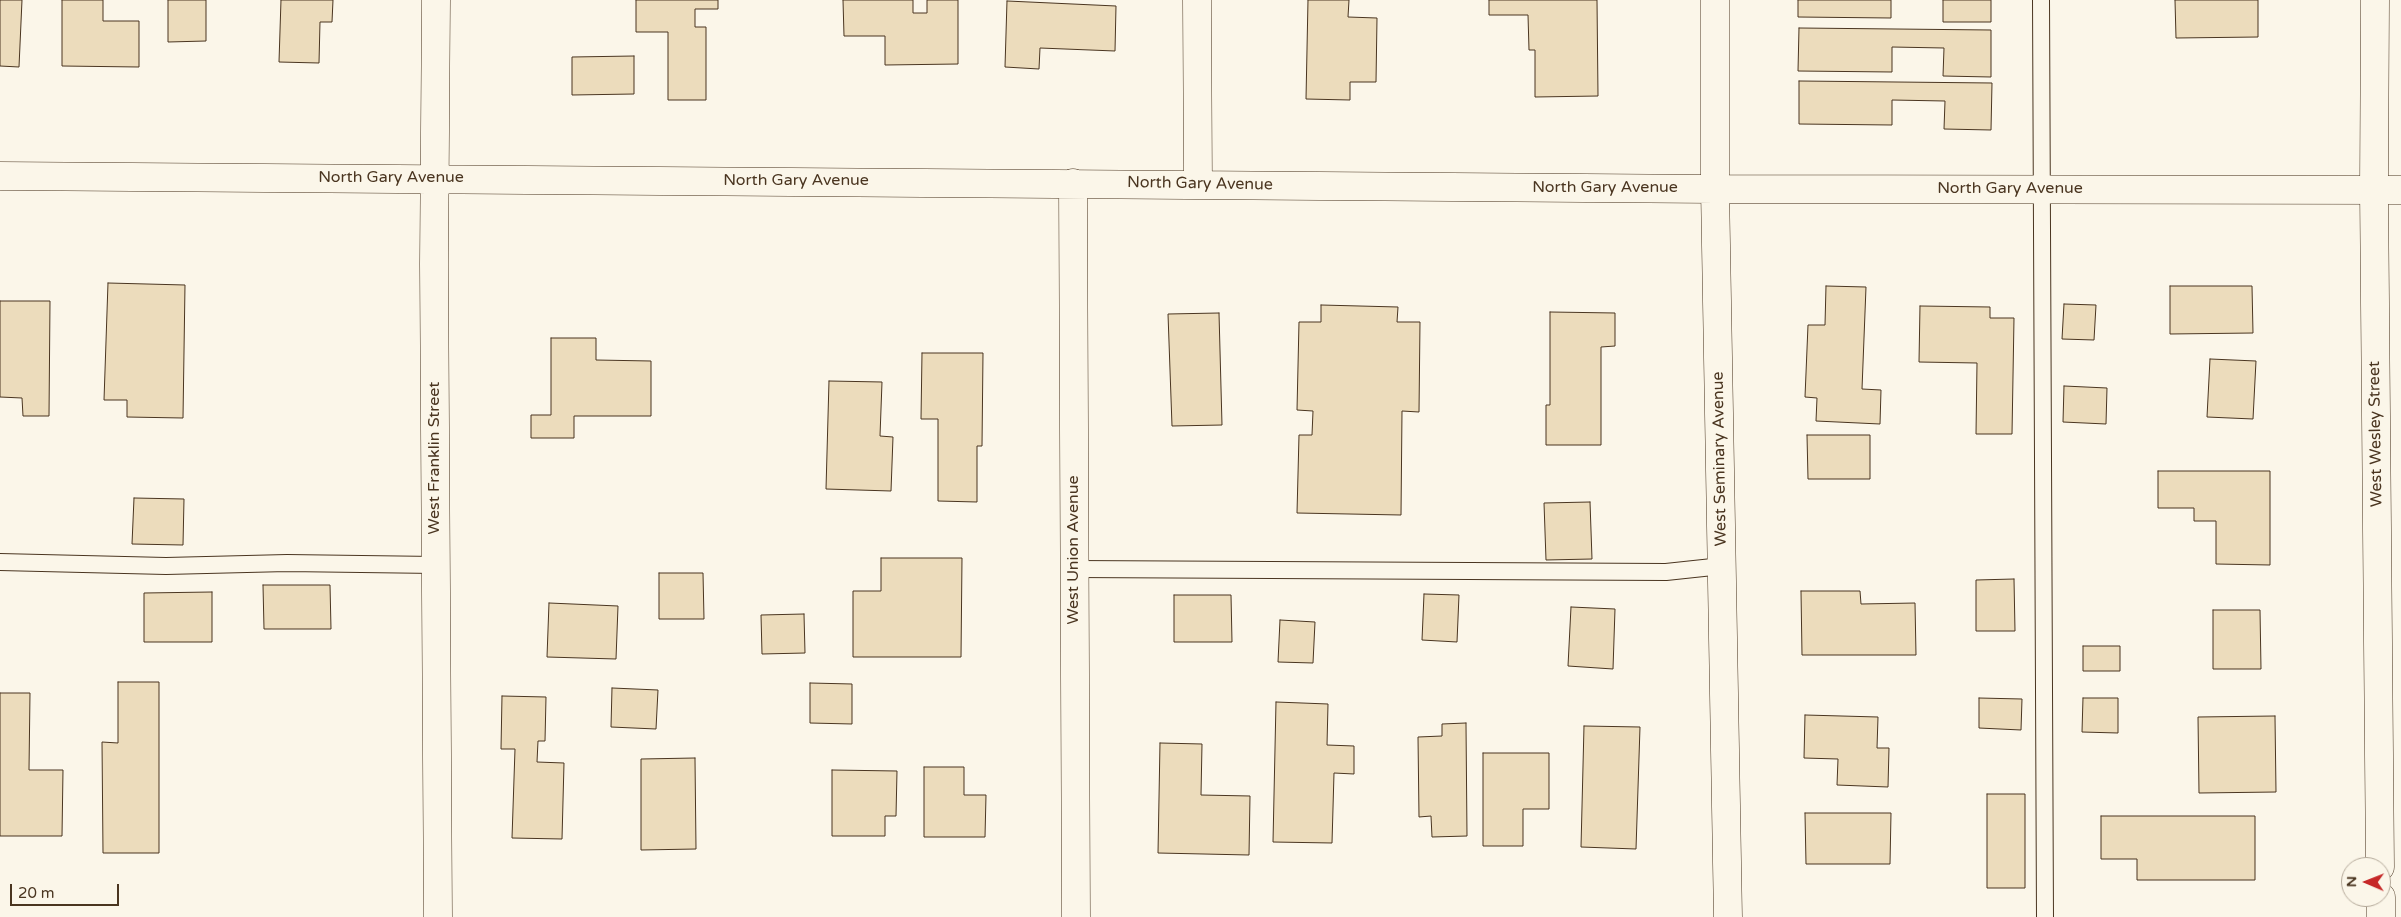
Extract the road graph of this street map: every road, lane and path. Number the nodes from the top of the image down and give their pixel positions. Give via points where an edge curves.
1 (436, 0) edge
2 (1197, 0) edge
3 (1715, 0) edge
4 (2041, 0) edge
5 (2375, 0) edge
6 (0, 176) edge
7 (436, 178) junction
8 (1073, 183) junction
9 (1198, 184) junction
10 (2041, 188) junction
11 (1715, 189) junction
12 (2374, 190) junction
13 (2401, 190) edge
14 (0, 562) edge
15 (436, 565) junction
16 (1722, 566) junction
17 (1074, 569) junction
18 (2380, 857) edge
19 (438, 917) edge
20 (1076, 917) edge
21 (1728, 917) edge
22 (2045, 917) edge

1 - 7 street, West Franklin Street
2 - 9 street
3 - 11 street, West Seminary Avenue
4 - 10 lane
5 - 12 street, West Wesley Street
6 - 7 street, North Gary Avenue
7 - 8 street, North Gary Avenue
7 - 15 street, West Franklin Street
8 - 9 street, North Gary Avenue
8 - 17 street, West Union Avenue
9 - 11 street, North Gary Avenue
10 - 11 street, North Gary Avenue
10 - 12 street, North Gary Avenue
10 - 22 lane
11 - 16 street, West Seminary Avenue
12 - 13 street, North Gary Avenue
12 - 18 street, West Wesley Street
14 - 15 lane via 166,566 287,563
15 - 19 street, West Franklin Street
16 - 17 lane via 1666,572
16 - 21 street, West Seminary Avenue
17 - 20 street, West Union Avenue

